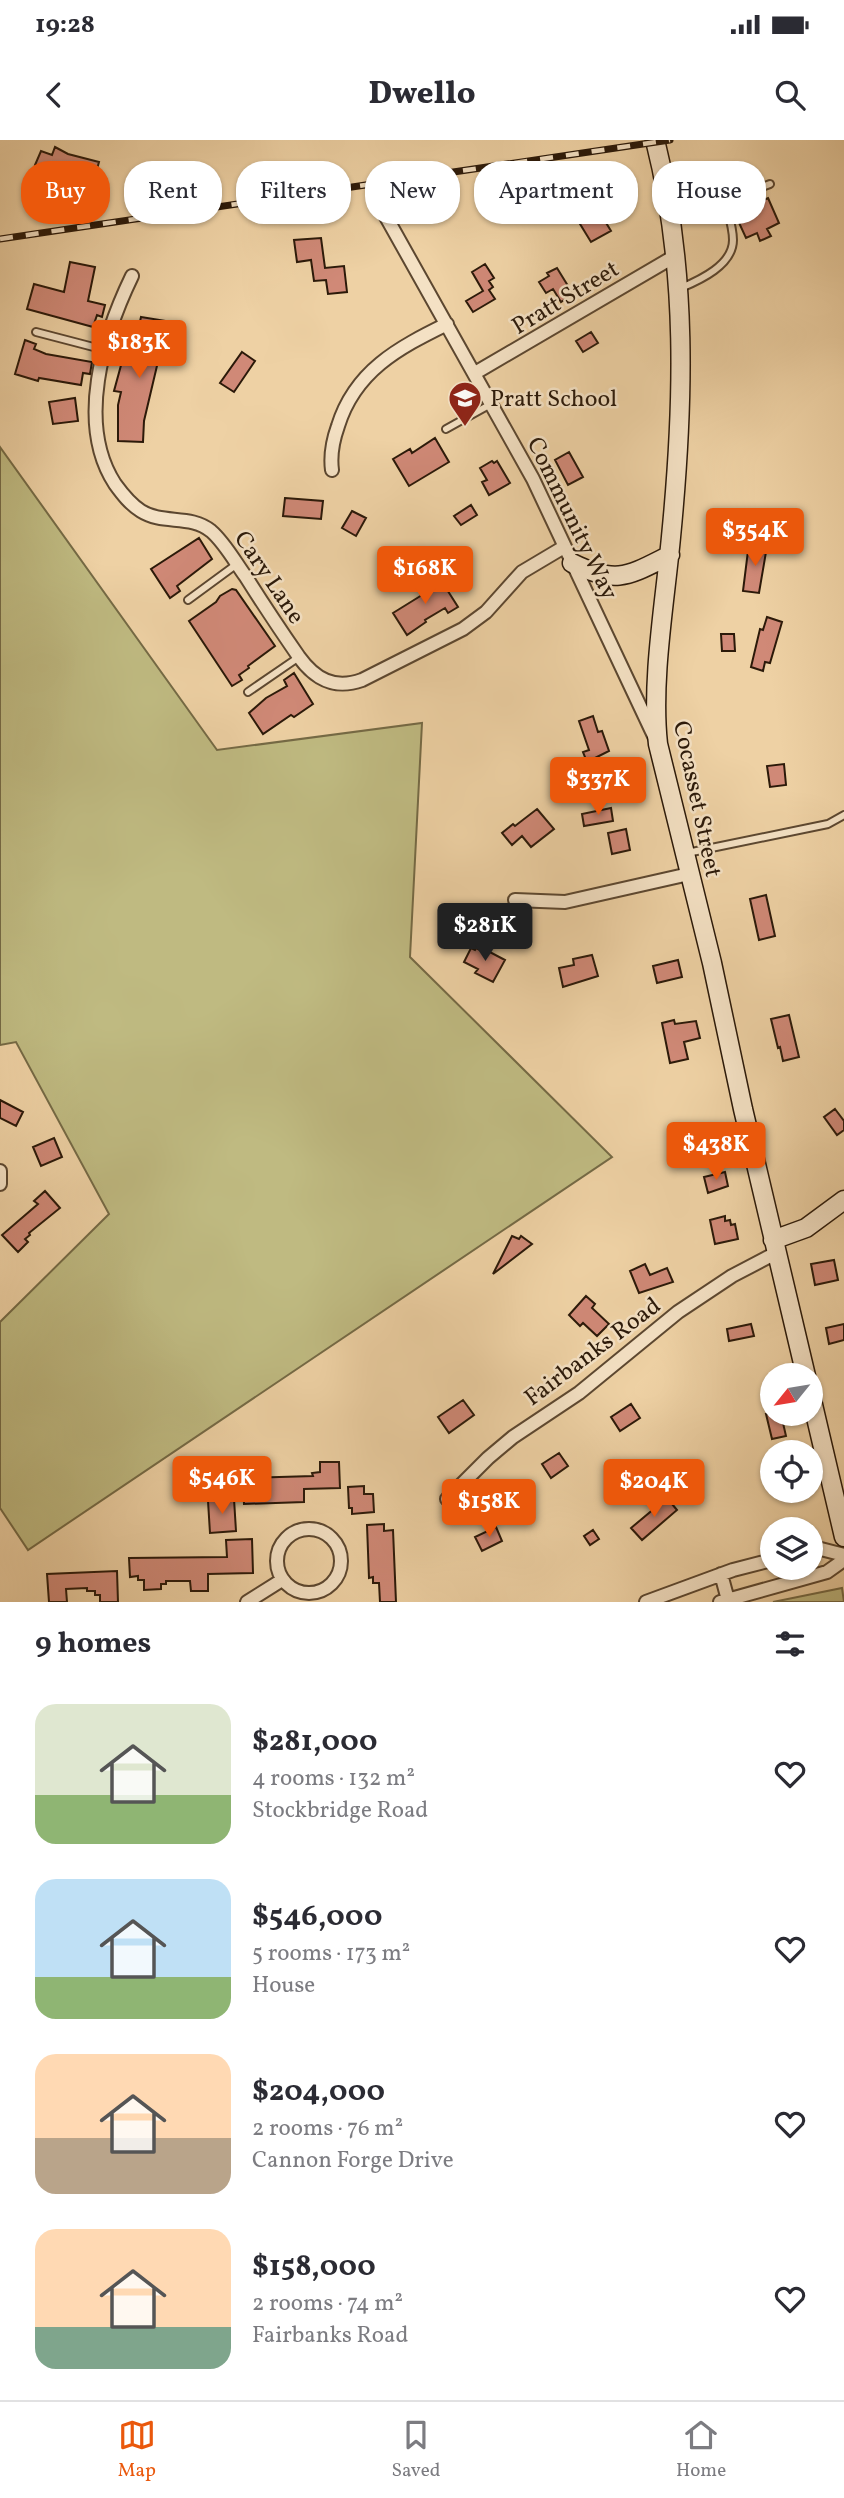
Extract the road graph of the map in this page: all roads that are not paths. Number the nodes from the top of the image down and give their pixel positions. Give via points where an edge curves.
1 (654, 140) edge
2 (770, 184) dead end
3 (391, 224) edge
4 (675, 256) junction
5 (132, 276) dead end
6 (679, 289) junction
7 (447, 324) junction
8 (36, 332) dead end
9 (105, 350) junction
10 (475, 373) junction
11 (492, 403) junction
12 (446, 429) dead end
13 (331, 470) dead end
14 (568, 555) junction
15 (670, 555) junction
16 (237, 564) junction
17 (188, 600) dead end
18 (299, 657) junction
19 (248, 692) dead end
20 (658, 744) junction
21 (844, 815) edge
22 (684, 854) junction
23 (689, 874) junction
24 (515, 900) dead end
25 (0, 1171) edge
26 (0, 1184) edge
27 (844, 1200) edge
28 (775, 1247) junction
29 (803, 1363) edge
30 (818, 1426) edge
31 (447, 1499) dead end
32 (844, 1537) edge
33 (823, 1550) edge
34 (844, 1557) edge
35 (760, 1563) edge
36 (720, 1574) junction
37 (282, 1580) junction
38 (724, 1601) edge
39 (247, 1602) edge
40 (646, 1602) edge

1 - 4 main road, Cocasset Street
2 - 6 lane via 725,201 733,243 726,258 698,281
3 - 7 street, Community Way
4 - 6 main road, Cocasset Street
4 - 10 street, Pratt Street
5 - 9 street, Cary Lane
6 - 15 main road, Cocasset Street via 680,443
7 - 10 street, Community Way
7 - 13 street via 402,348 361,380 338,424
8 - 9 lane
9 - 16 street, Cary Lane via 94,417 98,447 113,480 131,505 145,514 194,521 209,530
10 - 11 street, Community Way
11 - 12 lane
11 - 14 street, Community Way
14 - 15 main road via 597,574 612,577 636,573
14 - 18 street, Cary Lane via 522,572 486,612 463,629 362,680 344,685 328,682 312,674
14 - 20 street, Community Way
15 - 20 main road, Cocasset Street via 655,717
16 - 17 lane
16 - 18 street, Cary Lane
18 - 19 lane
20 - 22 main road, Cocasset Street
21 - 22 lane via 828,824
22 - 23 main road, Cocasset Street
23 - 24 street via 565,902
23 - 28 main road, Cocasset Street
25 - 26 street
27 - 28 main road
28 - 29 main road, Cocasset Street
28 - 31 street, Fairbanks Road via 678,1312 579,1394 513,1437
30 - 32 main road
33 - 34 street
34 - 38 street via 827,1572
35 - 36 street
36 - 38 street
36 - 40 street
37 - 37 street via 276,1556 288,1535 312,1528 327,1534 338,1547 340,1570 325,1589 310,1593 294,1590
37 - 39 street

